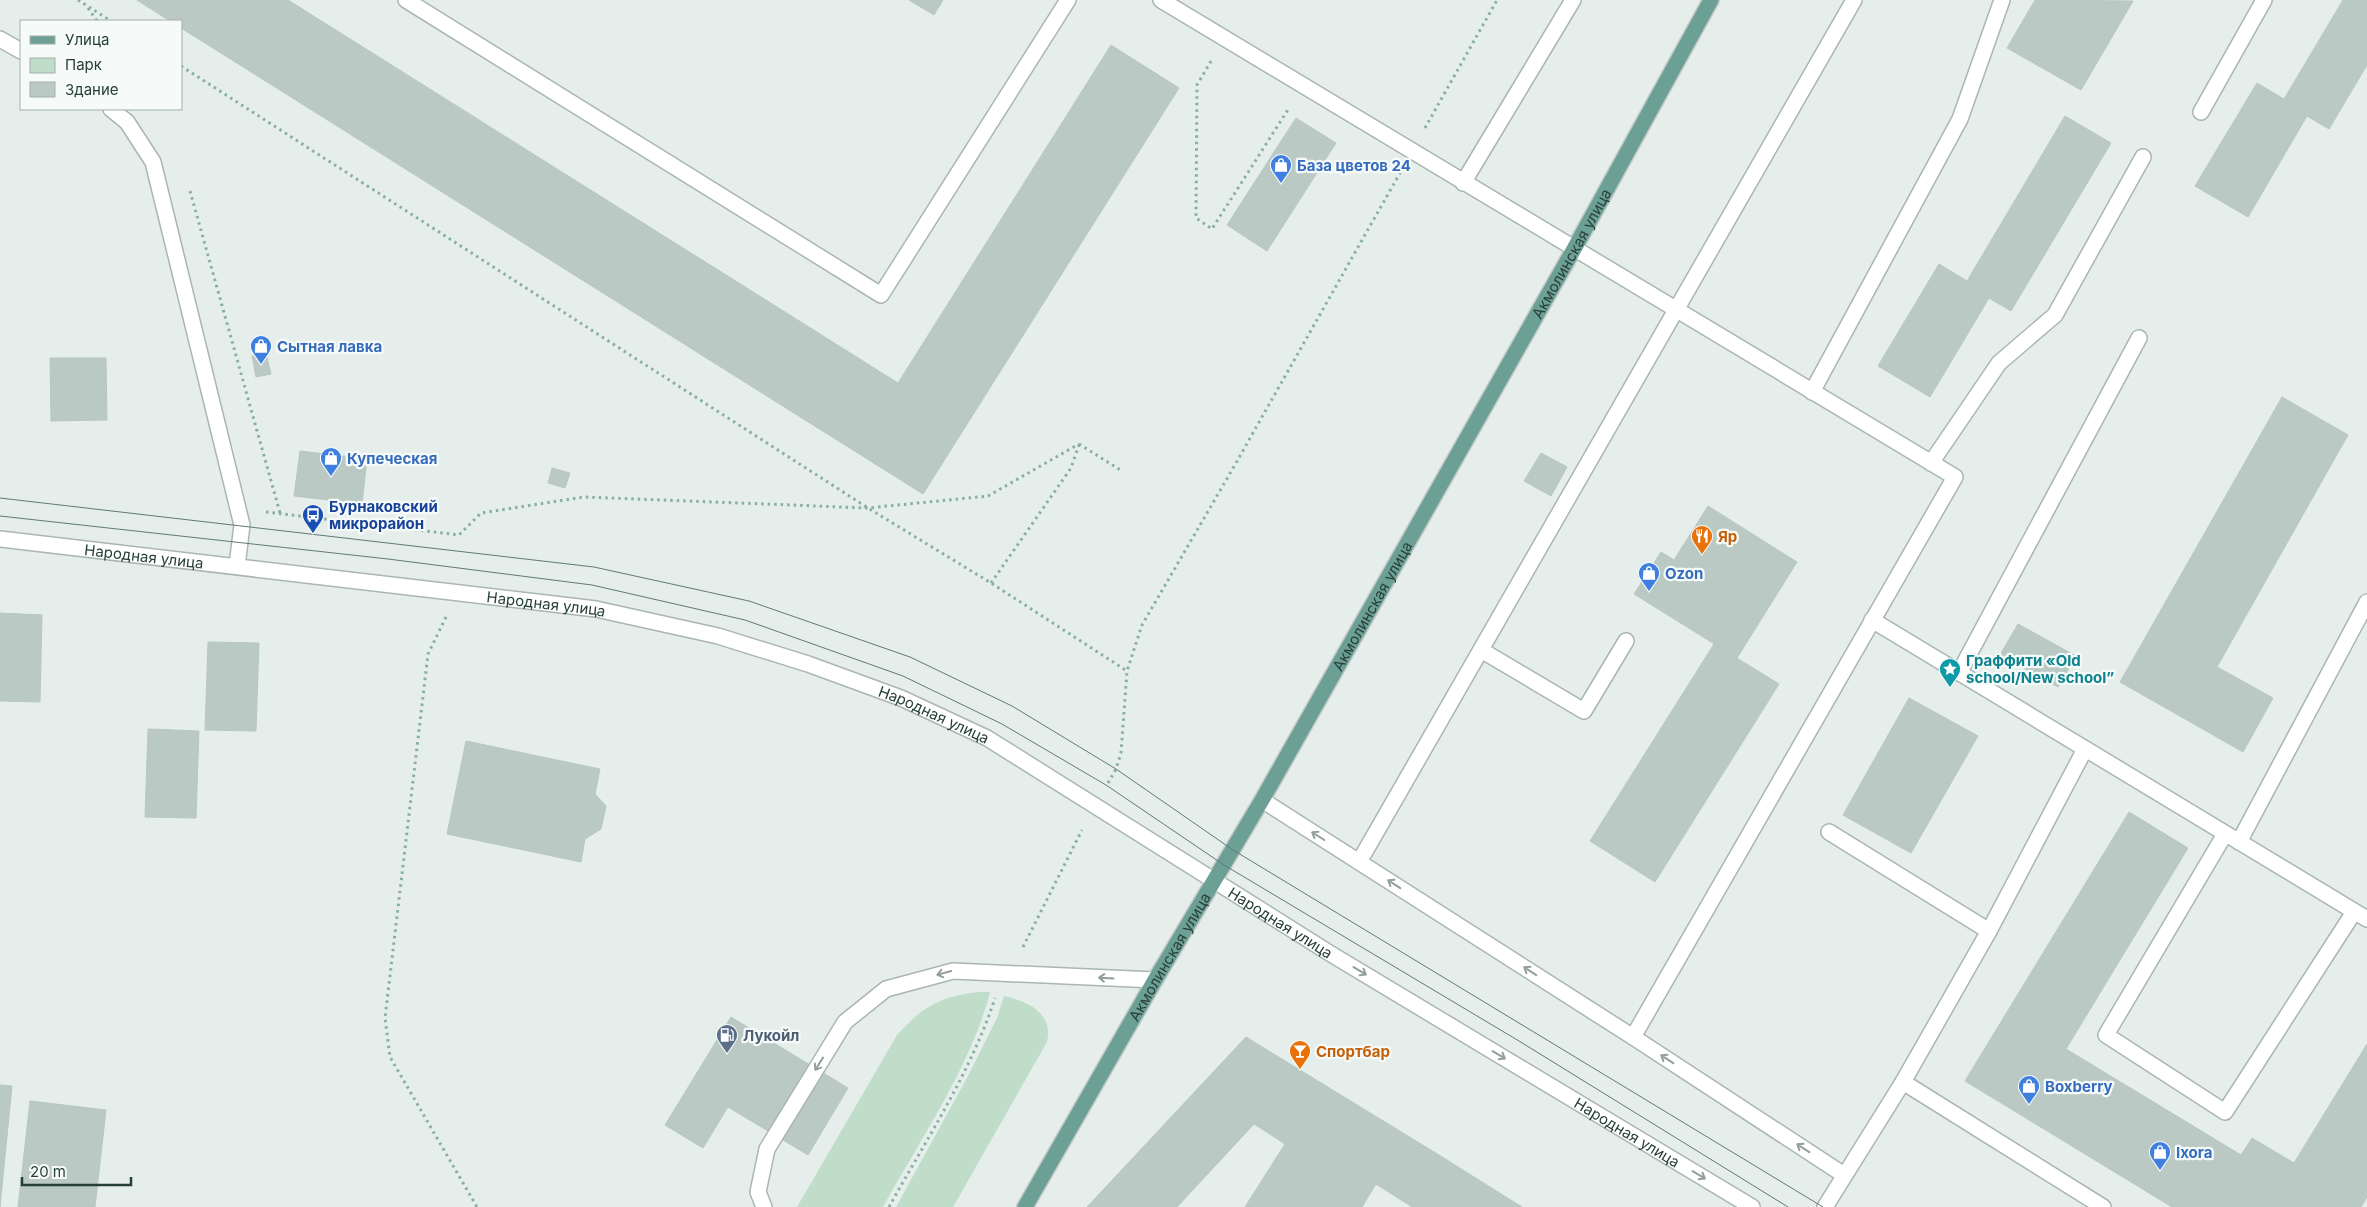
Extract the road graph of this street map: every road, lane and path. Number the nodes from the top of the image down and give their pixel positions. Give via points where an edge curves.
1 (78, 0) edge
2 (406, 0) edge
3 (1068, 0) edge
4 (1161, 0) edge
5 (1497, 0) edge
6 (1573, 0) edge
7 (1711, 0) edge
8 (1854, 0) edge
9 (2002, 0) edge
10 (2264, 0) edge
11 (87, 5) junction
12 (96, 20) edge
13 (110, 20) edge
14 (0, 39) edge
15 (1225, 40) junction
16 (20, 50) edge
17 (182, 67) edge
18 (1291, 105) dead end
19 (112, 110) edge
20 (2201, 112) dead end
21 (1412, 152) junction
22 (2143, 156) dead end
23 (1463, 183) junction
24 (190, 190) dead end
25 (1574, 249) junction
26 (1676, 310) junction
27 (2139, 338) dead end
28 (1812, 392) junction
29 (1079, 444) junction
30 (1931, 463) junction
31 (1122, 471) dead end
32 (237, 508) junction
33 (868, 508) junction
34 (280, 514) junction
35 (0, 539) edge
36 (237, 566) junction
37 (991, 582) junction
38 (2367, 602) edge
39 (447, 614) dead end
40 (1872, 620) junction
41 (1626, 641) dead end
42 (1481, 650) junction
43 (1127, 671) junction
44 (1959, 673) junction
45 (2085, 749) junction
46 (1262, 800) junction
47 (1095, 805) junction
48 (1829, 832) dead end
49 (2225, 834) junction
50 (2239, 842) junction
51 (1359, 862) junction
52 (1214, 881) junction
53 (2361, 915) edge
54 (1989, 931) junction
55 (1009, 973) junction
56 (1155, 980) junction
57 (1633, 1037) junction
58 (1903, 1082) junction
59 (1844, 1175) junction
60 (477, 1207) edge
61 (764, 1207) edge
62 (889, 1207) edge
63 (1025, 1207) edge
64 (1752, 1207) edge
65 (1825, 1207) edge
66 (2103, 1207) edge

1 - 11 path
2 - 3 street via 881,295
4 - 15 street
5 - 21 path
6 - 23 street
7 - 25 main road, Акмолинская улица
8 - 26 street
9 - 28 street via 1960,119
10 - 20 street
11 - 12 path
11 - 13 path
14 - 16 street
15 - 18 path via 1196,85 1196,218 1212,229
15 - 21 street
17 - 33 path
19 - 32 street via 127,122 154,162
21 - 23 street
21 - 43 path via 1142,624
22 - 30 street via 2055,315 1999,363
23 - 25 street
24 - 34 path
25 - 26 street
25 - 46 main road, Акмолинская улица
26 - 28 street
26 - 42 street
27 - 44 street
28 - 30 street
29 - 31 path
29 - 33 path via 988,496
29 - 37 path via 1071,468
30 - 40 street via 1955,477
32 - 34 path
32 - 36 street via 242,525
33 - 34 path via 584,497 481,513 459,535
33 - 37 path
35 - 36 street, Народная улица
36 - 47 street, Народная улица via 596,609 718,636 901,698 987,738
37 - 43 path
38 - 50 street
39 - 60 path via 428,654 385,1018 390,1057
40 - 44 street
40 - 57 street
41 - 42 street via 1584,711
42 - 51 street
43 - 47 path via 1121,753 1116,769
44 - 45 street
45 - 49 street
45 - 54 street
51 -> 46 street
46 - 52 main road, Акмолинская улица
47 - 52 street, Народная улица
47 - 55 path
48 - 54 street
49 - 50 street
49 - 53 street via 2106,1035 2225,1112
50 - 53 street
57 -> 51 street
52 - 56 main road, Акмолинская улица
52 -> 64 street, Народная улица
54 - 58 street
56 -> 55 street
55 -> 61 street via 953,971 886,989 845,1022 767,1149 758,1192
55 - 62 path via 996,994 964,1071
56 - 63 main road, Акмолинская улица
59 -> 57 street
58 - 59 street
58 - 66 street
59 - 65 street

